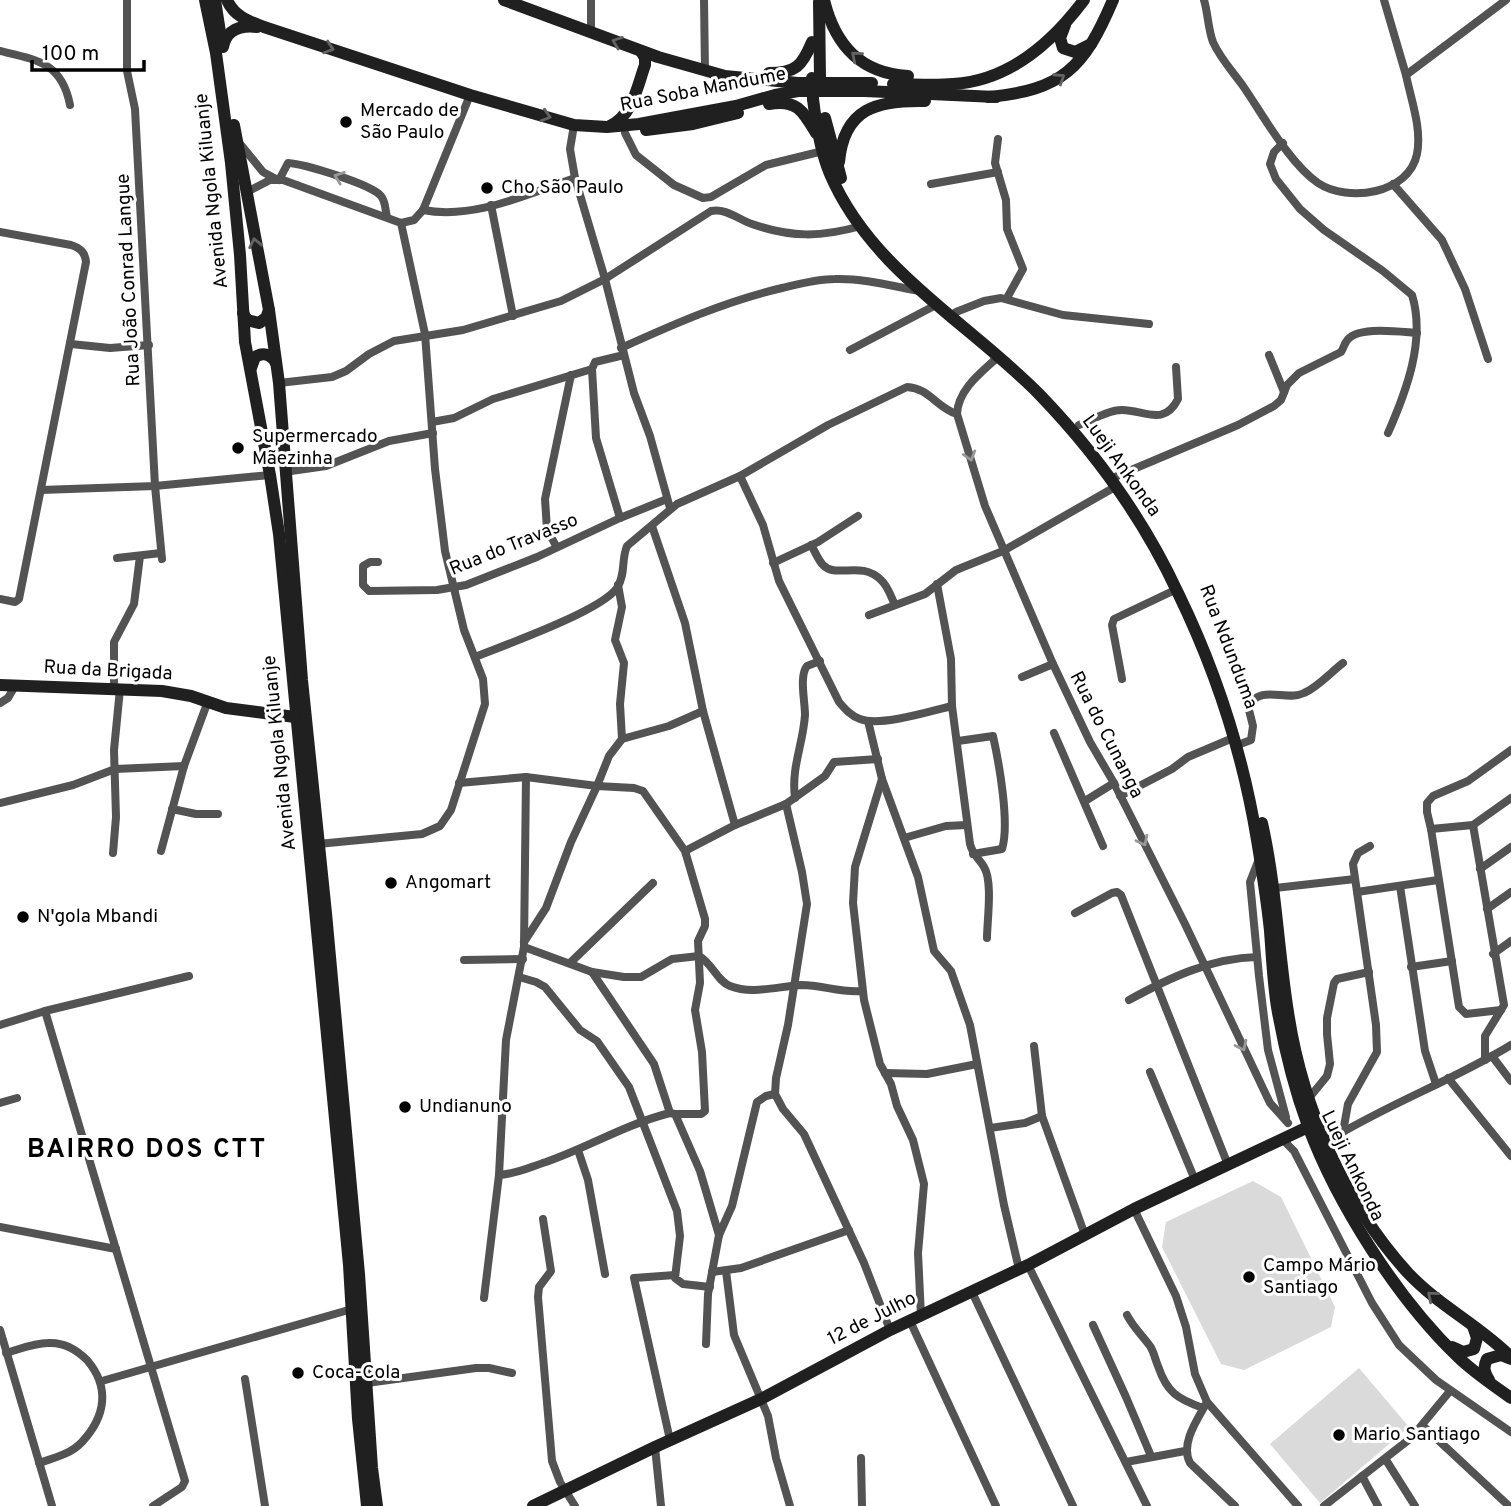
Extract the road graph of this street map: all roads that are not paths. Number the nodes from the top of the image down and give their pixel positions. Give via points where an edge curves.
1 (127, 0) edge
2 (205, 0) edge
3 (215, 0) edge
4 (227, 0) edge
5 (504, 0) edge
6 (591, 0) edge
7 (704, 0) edge
8 (811, 0) edge
9 (821, 0) edge
10 (1084, 0) edge
11 (1112, 0) edge
12 (1203, 0) edge
13 (1384, 0) edge
14 (1506, 0) edge
15 (264, 27) junction
16 (1060, 29) junction
17 (591, 32) junction
18 (812, 42) junction
19 (1091, 44) junction
20 (223, 49) junction
21 (0, 51) edge
22 (641, 51) junction
23 (662, 58) junction
24 (705, 70) junction
25 (1406, 75) junction
26 (816, 78) junction
27 (470, 95) junction
28 (996, 97) junction
29 (818, 99) junction
30 (70, 106) dead end
31 (573, 125) junction
32 (588, 126) junction
33 (607, 127) junction
34 (643, 127) junction
35 (235, 131) junction
36 (625, 133) junction
37 (998, 139) dead end
38 (1283, 142) junction
39 (822, 147) junction
40 (834, 172) junction
41 (998, 172) junction
42 (575, 178) junction
43 (278, 180) junction
44 (931, 184) dead end
45 (1393, 184) junction
46 (245, 192) junction
47 (711, 197) junction
48 (491, 205) junction
49 (423, 210) junction
50 (715, 210) junction
51 (387, 217) junction
52 (401, 223) junction
53 (861, 226) junction
54 (0, 232) edge
55 (604, 279) junction
56 (919, 291) junction
57 (1007, 298) junction
58 (936, 305) junction
59 (269, 310) junction
60 (956, 312) junction
61 (243, 313) junction
62 (513, 316) junction
63 (1149, 324) dead end
64 (1417, 333) junction
65 (425, 334) junction
66 (71, 344) junction
67 (149, 345) junction
68 (850, 350) dead end
69 (622, 351) junction
70 (1269, 355) dead end
71 (999, 356) junction
72 (1488, 359) dead end
73 (276, 363) junction
74 (1176, 367) dead end
75 (251, 369) junction
76 (592, 369) junction
77 (571, 375) junction
78 (279, 383) junction
79 (1284, 392) junction
80 (957, 414) junction
81 (432, 422) junction
82 (1079, 425) junction
83 (433, 433) junction
84 (1388, 433) dead end
85 (284, 472) junction
86 (270, 475) junction
87 (740, 475) junction
88 (1116, 481) junction
89 (155, 485) junction
90 (41, 490) junction
91 (668, 504) junction
92 (858, 516) dead end
93 (620, 518) junction
94 (652, 526) junction
95 (811, 545) junction
96 (556, 546) junction
97 (1003, 551) junction
98 (140, 556) junction
99 (117, 558) dead end
100 (378, 562) dead end
101 (773, 564) junction
102 (937, 584) junction
103 (618, 585) junction
104 (453, 589) junction
105 (1177, 589) junction
106 (0, 599) edge
107 (895, 605) junction
108 (869, 615) dead end
109 (475, 657) junction
110 (820, 661) junction
111 (1343, 663) dead end
112 (1053, 664) junction
113 (1021, 677) dead end
114 (1122, 679) dead end
115 (0, 685) edge
116 (15, 686) junction
117 (117, 689) junction
118 (208, 701) junction
119 (0, 703) edge
120 (952, 706) junction
121 (703, 711) junction
122 (295, 718) junction
123 (868, 721) junction
124 (1054, 733) dead end
125 (622, 739) junction
126 (958, 741) junction
127 (1238, 741) junction
128 (1511, 750) edge
129 (878, 759) junction
130 (184, 766) junction
131 (115, 769) junction
132 (526, 777) junction
133 (882, 779) junction
134 (459, 783) junction
135 (1114, 783) junction
136 (597, 786) junction
137 (1120, 796) junction
138 (795, 798) junction
139 (1511, 798) edge
140 (1084, 801) junction
141 (0, 803) edge
142 (786, 804) junction
143 (172, 809) junction
144 (218, 814) dead end
145 (735, 825) junction
146 (967, 825) junction
147 (1472, 825) junction
148 (1431, 829) junction
149 (904, 838) junction
150 (318, 844) junction
151 (1103, 846) dead end
152 (1370, 846) dead end
153 (1511, 847) edge
154 (160, 851) dead end
155 (685, 851) junction
156 (113, 853) dead end
157 (972, 854) junction
158 (1260, 856) junction
159 (1480, 869) junction
160 (1355, 879) junction
161 (1438, 880) junction
162 (653, 883) dead end
163 (1400, 886) junction
164 (1275, 888) junction
165 (1357, 892) junction
166 (1511, 892) edge
167 (1487, 909) junction
168 (1075, 913) dead end
169 (987, 938) dead end
170 (1511, 941) edge
171 (524, 945) junction
172 (1493, 954) junction
173 (699, 956) junction
174 (1257, 957) junction
175 (523, 959) junction
176 (464, 960) dead end
177 (1452, 961) junction
178 (570, 963) junction
179 (1203, 966) junction
180 (1411, 967) junction
181 (592, 972) junction
182 (1369, 972) junction
183 (189, 976) dead end
184 (519, 977) junction
185 (1157, 984) junction
186 (794, 986) junction
187 (1511, 989) edge
188 (862, 991) junction
189 (1502, 995) junction
190 (1129, 1000) dead end
191 (1501, 1010) junction
192 (45, 1012) junction
193 (0, 1025) edge
194 (1511, 1045) edge
195 (1034, 1046) dead end
196 (1489, 1058) junction
197 (977, 1064) junction
198 (1150, 1072) dead end
199 (886, 1073) junction
200 (1448, 1078) junction
201 (1511, 1081) edge
202 (1436, 1084) junction
203 (775, 1094) junction
204 (17, 1098) dead end
205 (1309, 1098) junction
206 (0, 1103) edge
207 (673, 1114) junction
208 (1042, 1116) junction
209 (643, 1120) junction
210 (1308, 1126) junction
211 (990, 1128) junction
212 (1288, 1132) junction
213 (1343, 1132) junction
214 (1326, 1142) junction
215 (578, 1150) junction
216 (1511, 1156) edge
217 (1228, 1165) junction
218 (499, 1175) junction
219 (1195, 1180) junction
220 (1134, 1209) junction
221 (543, 1219) dead end
222 (0, 1227) edge
223 (849, 1230) junction
224 (719, 1235) junction
225 (1085, 1235) junction
226 (116, 1249) junction
227 (1024, 1267) junction
228 (726, 1270) junction
229 (712, 1272) junction
230 (605, 1274) dead end
231 (675, 1275) junction
232 (709, 1287) junction
233 (972, 1292) junction
234 (484, 1298) dead end
235 (352, 1309) junction
236 (1126, 1315) dead end
237 (916, 1319) junction
238 (1093, 1325) dead end
239 (1473, 1326) junction
240 (0, 1330) edge
241 (890, 1330) junction
242 (706, 1344) dead end
243 (1446, 1344) junction
244 (6, 1353) junction
245 (1511, 1358) edge
246 (152, 1367) junction
247 (512, 1373) dead end
248 (245, 1379) dead end
249 (102, 1381) junction
250 (367, 1383) junction
251 (1492, 1384) junction
252 (1450, 1391) junction
253 (1511, 1398) edge
254 (761, 1399) junction
255 (1205, 1405) junction
256 (1423, 1426) junction
257 (1511, 1432) edge
258 (670, 1440) junction
259 (655, 1447) junction
260 (1185, 1451) junction
261 (1151, 1456) junction
262 (861, 1458) dead end
263 (1386, 1460) junction
264 (1126, 1462) junction
265 (39, 1463) junction
266 (1362, 1476) junction
267 (566, 1491) junction
268 (52, 1506) edge
269 (153, 1506) edge
270 (265, 1506) edge
271 (366, 1506) edge
272 (377, 1506) edge
273 (533, 1506) edge
274 (575, 1506) edge
275 (661, 1506) edge
276 (790, 1506) edge
277 (862, 1506) edge
278 (996, 1506) edge
279 (1073, 1506) edge
280 (1147, 1506) edge
281 (1235, 1506) edge
282 (1298, 1506) edge
283 (1324, 1506) edge
284 (1378, 1506) edge
285 (1415, 1506) edge
286 (1510, 1506) edge

1 - 67 street, Rua João Conrad Langue via 127,71 135,109
2 - 61 main road, Avenida Ngola Kiluanje via 231,163
3 - 20 main road, Avenida Ngola Kiluanje
4 - 15 main road, Rua Soba Mandume via 244,20
5 - 17 main road
6 - 17 street
7 - 24 street
8 - 18 main road, Rua Ndunduma
16 -> 9 main road via 996,68 953,77 891,75 868,67 843,45
9 - 26 main road, Rua Ndunduma
10 - 16 main road
11 - 19 main road
12 - 38 street via 1213,42
13 - 25 street
14 - 25 street
15 - 20 main road via 237,29 226,38
15 -> 27 main road, Rua Soba Mandume
16 - 19 main road via 1063,48 1075,52
16 - 24 main road via 1004,72 951,85 798,83
22 -> 17 main road
18 - 24 main road via 801,64 788,72
18 - 26 main road, Rua Ndunduma
28 -> 19 main road via 1046,86 1076,66
20 - 35 main road, Avenida Ngola Kiluanje
21 - 30 street via 44,62 53,69 66,88
22 - 23 main road
22 - 33 main road via 645,65 629,109
23 - 24 main road
23 - 34 main road via 648,67 634,106 633,116
25 - 45 street via 1418,145 1411,169
26 - 29 main road, Rua Ndunduma, bridge
27 -> 31 main road, Rua Soba Mandume
27 - 49 street
28 - 34 main road, Rua Soba Mandume via 799,91
28 - 40 main road via 890,101 865,110 844,135
29 - 39 main road, Rua Ndunduma
29 - 40 main road, Rua Ndunduma
31 - 32 main road, Rua Soba Mandume
31 - 42 street via 570,149
32 - 33 main road, Rua Soba Mandume
32 - 36 main road
33 - 34 main road, Rua Soba Mandume
34 - 36 main road
34 - 39 main road via 693,124 783,102 803,111
35 - 43 street via 245,152 263,172
35 - 46 main road, Avenida Ngola Kiluanje
36 - 47 street via 636,155 674,185
37 - 41 street
38 - 45 street via 1310,176 1330,189 1367,193
38 - 64 street via 1271,157 1276,179 1314,222 1406,289 1415,304
39 - 40 main road, Rua Ndunduma
39 - 47 street via 766,165
40 - 53 main road, Lueji Ankonda via 843,200
40 - 60 main road, Rua Ndunduma via 871,228 906,269
41 - 44 street
41 - 57 street via 1006,200 1007,229 1023,269
42 - 48 street
42 - 55 street
43 - 46 street
43 - 51 street
51 -> 43 street via 377,192 324,172 288,163
45 - 72 street via 1442,240 1465,289
59 -> 46 main road, Avenida Ngola Kiluanje
47 - 50 street
48 - 49 street via 458,212
48 - 62 street
49 - 52 street
50 - 53 street via 789,234 831,235
50 - 55 street
51 - 52 street
52 - 65 street
53 - 56 main road, Lueji Ankonda
54 - 66 street via 71,245 85,255
55 - 62 street via 561,302
55 - 69 street
56 - 58 main road, Lueji Ankonda
56 - 69 street via 856,279 810,281 744,297 687,318
57 - 60 street
57 - 63 street via 1063,315
58 - 68 street
58 - 71 main road, Lueji Ankonda
59 - 61 main road via 259,323 247,320
59 - 73 main road, Avenida Ngola Kiluanje
60 - 82 main road, Rua Ndunduma via 1018,364
61 - 75 main road, Avenida Ngola Kiluanje
62 - 65 street via 463,330
64 - 79 street via 1358,333 1345,342 1341,352 1299,373
64 - 84 street via 1404,399
65 - 78 street via 383,346 341,374
65 - 81 street
66 - 67 street
66 - 90 street
67 - 89 street, Rua João Conrad Langue
69 - 76 street via 595,362
69 - 91 street
70 - 79 street
71 - 80 street via 962,395
71 - 88 main road, Lueji Ankonda
73 - 75 main road via 262,354 255,357
73 - 78 main road, Avenida Ngola Kiluanje
74 - 82 street via 1178,399 1168,411 1152,416 1112,411
75 - 86 main road, Avenida Ngola Kiluanje
76 - 77 street
76 - 93 street via 596,439
77 - 81 street
77 - 96 street via 545,499 547,528
78 - 85 main road, Avenida Ngola Kiluanje
79 - 88 street via 1274,406
80 - 87 street, Rua do Travasso via 921,389 907,387
80 -> 97 street, Rua do Cunanga
81 - 83 street
82 - 88 main road, Rua Ndunduma
83 - 85 street via 389,441 326,466
83 - 104 street via 438,500
85 - 150 main road, Avenida Ngola Kiluanje
86 - 89 street
86 - 122 main road, Avenida Ngola Kiluanje
87 - 91 street, Rua do Travasso
87 - 101 street via 763,526
88 - 97 street
88 - 105 main road, Lueji Ankonda
88 - 127 main road, Rua Ndunduma via 1158,539 1195,609 1225,685
89 - 90 street
89 - 98 street, Rua João Conrad Langue via 162,556
90 - 106 street via 17,601
91 - 93 street, Rua do Travasso
91 - 94 street
92 - 95 street
93 - 96 street, Rua do Travasso
94 - 103 street via 626,549
94 - 121 street via 685,624
95 - 101 street
95 - 107 street via 827,568 862,569 876,576
96 - 104 street, Rua do Travasso
97 - 102 street via 966,565
97 - 112 street, Rua do Cunanga
98 - 99 street
98 - 117 street via 134,604 114,642
100 - 104 street, Rua do Travasso via 363,566 363,585 369,591
101 - 110 street
102 - 107 street via 925,594
102 - 120 street via 951,659
103 - 109 street via 596,605
103 - 125 street via 622,607 615,640 624,663
104 - 109 street
105 - 114 street via 1114,620
105 - 127 main road, Lueji Ankonda
107 - 108 street
109 - 134 street via 485,704
110 - 123 street via 839,702 858,719
110 - 138 street via 804,668 805,716 794,764
111 - 127 street via 1305,693 1261,696 1251,702 1251,740
112 - 113 street
112 - 135 street, Rua do Cunanga
115 - 116 main road, Rua da Brigada
116 - 117 main road, Rua da Brigada
116 - 119 street
117 - 118 main road, Rua da Brigada via 176,693
117 - 131 street
118 - 122 main road, Rua da Brigada
118 - 130 street
120 - 123 street
120 - 126 street
121 - 125 street
121 - 145 street
122 - 235 main road, Avenida Ngola Kiluanje
123 - 129 street
124 - 140 street
125 - 136 street
126 - 146 street
126 - 157 street via 993,736 1003,802 1002,849
127 - 137 street via 1188,757
127 - 158 main road, Lueji Ankonda
127 - 164 main road, Rua Ndunduma
128 - 148 street via 1468,781 1433,796 1427,803
129 - 133 street
129 - 138 street via 835,762 825,776
130 - 131 street
130 - 143 street
131 - 141 street
131 - 156 street
132 - 134 street
132 - 136 street
132 - 171 street
133 - 149 street
133 - 188 street via 853,879
134 - 150 street via 451,810 436,830
135 - 137 street, Rua do Cunanga
135 - 140 street
136 - 155 street via 643,791
136 - 171 street via 546,908
137 -> 179 street, Rua do Cunanga
138 - 142 street
139 - 147 street
140 - 151 street
142 - 145 street
142 - 186 street via 807,904
143 - 144 street
143 - 154 street
145 - 155 street
146 - 149 street
146 - 157 street
147 - 148 street
147 - 159 street
148 - 161 street
149 - 197 street via 933,947 951,971 970,1025
150 - 250 main road, Avenida Ngola Kiluanje
152 - 160 street via 1355,857
153 - 159 street
155 - 173 street via 705,919
157 - 169 street via 986,871
158 - 174 street, Lueji Ankonda via 1250,882
158 - 210 main road, Lueji Ankonda via 1277,1007
159 - 167 street
160 - 164 street
160 - 165 street
161 - 163 street
161 - 177 street
162 - 178 street
163 - 165 street
163 - 180 street
164 - 205 main road, Rua Ndunduma via 1287,1011
165 - 182 street
166 - 167 street
167 - 172 street
168 - 185 street via 1112,893 1121,895
170 - 172 street
171 - 175 street
171 - 178 street
172 - 189 street
173 - 181 street via 672,959 641,976
173 - 186 street via 734,988
173 - 207 street via 695,1010 705,1111
174 - 179 street
174 - 212 street, Lueji Ankonda via 1268,1050
175 - 176 street
175 - 184 street
177 - 180 street
177 - 191 street via 1459,1007 1466,1014
178 - 181 street
179 - 185 street
179 -> 212 street, Rua do Cunanga
180 - 202 street via 1425,1051
181 - 207 street via 654,1064
182 - 205 street via 1334,983 1327,1026 1330,1064 1327,1076
182 - 213 street via 1377,1052 1348,1104
183 - 192 street
184 - 209 street via 545,987 580,1030 597,1041 622,1075
184 - 218 street via 505,1051
185 - 190 street
185 - 217 street
186 - 188 street
186 - 203 street
187 - 189 street
188 - 199 street
189 - 191 street
191 - 196 street via 1485,1035
192 - 193 street
192 - 226 street
194 - 196 street
195 - 208 street
196 - 200 street
196 - 201 street
197 - 199 street via 927,1074
197 - 211 street
198 - 219 street
199 - 237 street via 913,1139 924,1184
200 - 202 street
200 - 216 street
202 - 213 street
203 - 223 street via 804,1134
203 - 224 street via 757,1102 732,1206
204 - 206 street
205 - 214 main road, Rua Ndunduma
207 - 209 street
207 - 224 street via 700,1171
208 - 211 street
208 - 225 street
209 - 215 street
209 - 231 street via 677,1211 680,1236
210 - 212 main road, 12 de Julho
210 - 243 main road, Lueji Ankonda via 1354,1220 1394,1280
211 - 227 street via 1004,1205
212 - 217 main road, 12 de Julho
212 - 252 street, Lueji Ankonda via 1391,1333 1415,1362
213 - 214 street
239 -> 214 main road, Rua Ndunduma via 1425,1290 1376,1234
215 - 218 street via 518,1173
215 - 230 street
217 - 219 main road, 12 de Julho
218 - 234 street
219 - 220 main road, 12 de Julho
220 - 225 main road, 12 de Julho
220 - 255 street via 1176,1296
221 - 267 street via 551,1271 539,1287 538,1297 548,1431 552,1461
222 - 226 street
223 - 228 street
223 - 241 street
224 - 229 street
225 - 227 main road, 12 de Julho
226 - 246 street
227 - 233 main road, 12 de Julho
227 - 264 street
228 - 229 street
228 - 254 street via 734,1335
229 - 232 street
231 - 232 street via 679,1283
231 - 258 street via 634,1278
232 - 242 street
233 - 237 main road, 12 de Julho
233 - 279 street
235 - 246 street
235 - 271 main road, Avenida Ngola Kiluanje
236 - 255 street via 1151,1347 1173,1395
237 - 241 main road, 12 de Julho
237 - 278 street
238 - 261 street
239 - 243 main road via 1474,1349 1463,1352
239 - 245 main road, Rua Ndunduma
240 - 244 street
241 - 254 main road, 12 de Julho
243 - 251 main road, Lueji Ankonda
244 - 249 street via 38,1344 60,1344 81,1354
244 - 265 street
245 - 251 main road via 1487,1359 1485,1373
246 - 249 street
246 - 269 street via 186,1481
247 - 250 street via 489,1367
248 - 270 street
249 - 265 street via 101,1410 82,1442
250 - 272 main road, Avenida Ngola Kiluanje
251 - 253 main road, Lueji Ankonda
252 - 256 street
252 - 257 street, Lueji Ankonda
254 - 258 main road, 12 de Julho
254 - 276 street
255 - 260 street
255 - 282 street
256 - 263 street
256 - 286 street
258 - 259 main road, 12 de Julho
259 - 267 main road, 12 de Julho
259 - 275 street
260 - 261 street
260 - 281 street via 1190,1463
261 - 264 street
262 - 277 street
263 - 266 street
263 - 285 street
264 - 280 street
265 - 268 street
266 - 283 street
266 - 284 street
267 - 273 main road, 12 de Julho
267 - 274 street

